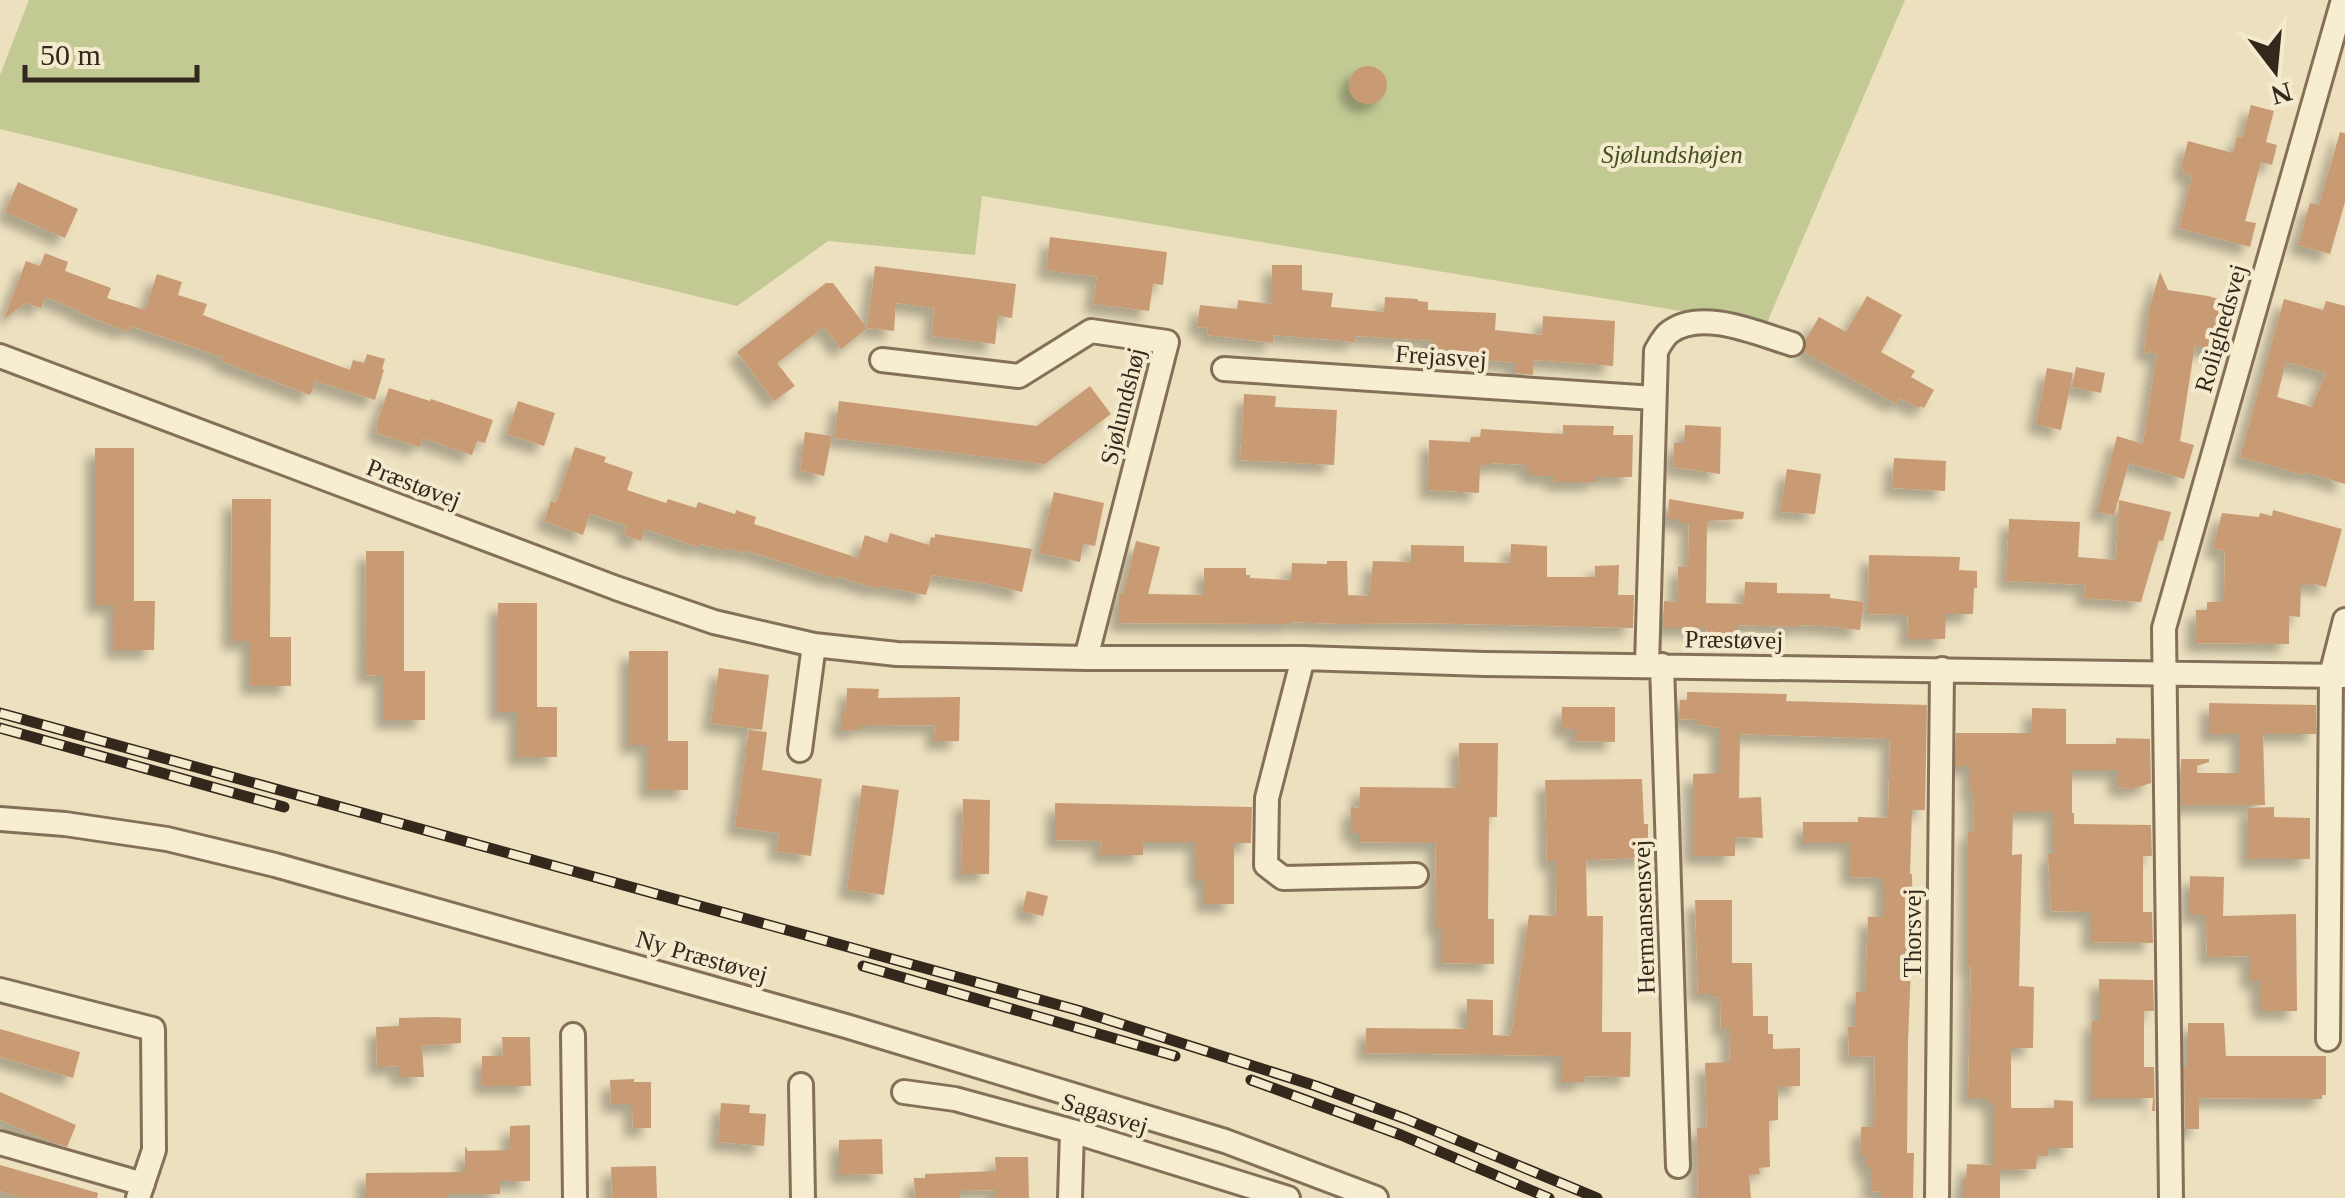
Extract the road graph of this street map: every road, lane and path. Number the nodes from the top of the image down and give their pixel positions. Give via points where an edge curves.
1 (2343, 0) edge
2 (1792, 344) dead end
3 (0, 356) edge
4 (882, 360) dead end
5 (1224, 369) dead end
6 (1654, 398) junction
7 (2345, 620) edge
8 (814, 644) junction
9 (1086, 658) junction
10 (1303, 658) junction
11 (1655, 665) junction
12 (1942, 670) junction
13 (2163, 673) junction
14 (2338, 676) edge
15 (800, 750) dead end
16 (0, 819) edge
17 (1416, 874) dead end
18 (0, 990) edge
19 (573, 1036) dead end
20 (2328, 1039) dead end
21 (801, 1085) dead end
22 (904, 1092) dead end
23 (1072, 1132) junction
24 (0, 1143) edge
25 (1678, 1166) dead end
26 (140, 1191) edge
27 (576, 1198) edge
28 (802, 1198) edge
29 (1070, 1198) edge
30 (1288, 1198) edge
31 (1376, 1198) edge
32 (1937, 1198) edge
33 (2171, 1198) edge

1 - 13 street, Rolighedsvej via 2164,628
2 - 6 street via 1728,325 1686,324 1656,350
3 - 8 street, Præstøvej via 616,588 714,622
4 - 9 street, Sjølundshøj via 1018,376 1091,331 1167,342
5 - 6 street, Frejasvej
6 - 11 street
7 - 14 street
8 - 9 street, Præstøvej via 897,654
8 - 15 street
9 - 10 street, Præstøvej
10 - 11 street, Præstøvej
10 - 17 street via 1267,798 1266,865 1283,878
11 - 12 street, Præstøvej
11 - 25 street, Hermansensvej
12 - 13 street, Præstøvej
12 - 32 street, Thorsvej
13 - 14 street, Præstøvej
13 - 33 street
14 - 20 street
16 - 31 street, Ny Præstøvej via 167,839 276,865 846,1026 1225,1141
18 - 26 street via 153,1029 154,1150
19 - 27 street
21 - 28 street
22 - 23 street, Sagasvej via 955,1099
23 - 29 street
23 - 30 street, Sagasvej
24 - 26 street

